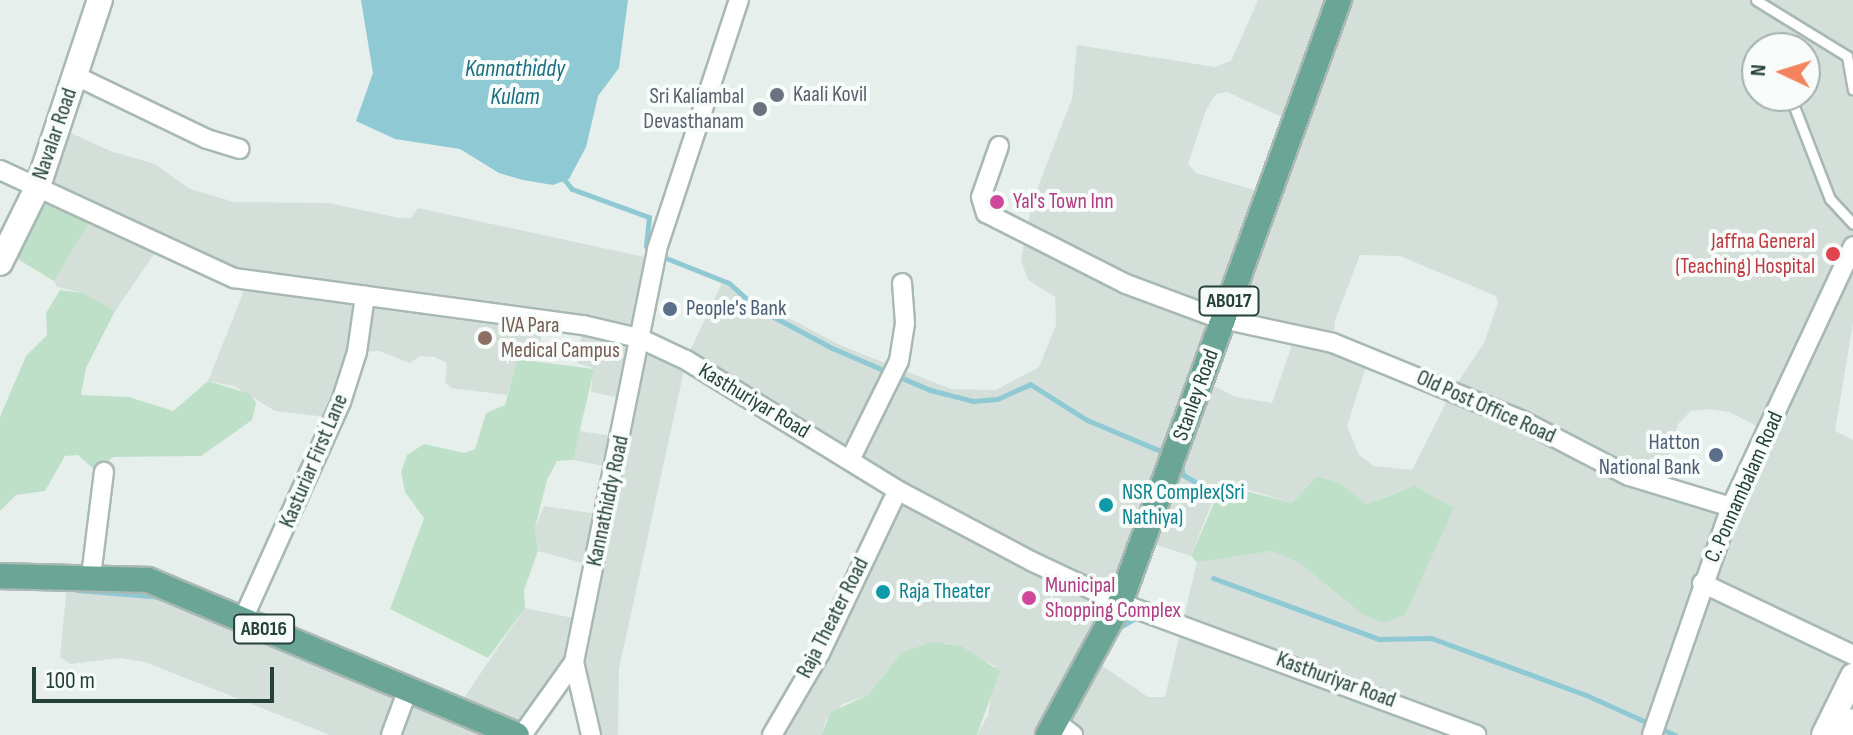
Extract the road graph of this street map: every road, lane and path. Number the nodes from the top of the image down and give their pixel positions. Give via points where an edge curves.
1 (100, 0) edge
2 (739, 0) edge
3 (1339, 0) edge
4 (1756, 0) edge
5 (76, 76) junction
6 (1853, 89) edge
7 (1796, 112) edge
8 (999, 146) dead end
9 (239, 149) dead end
10 (0, 170) edge
11 (38, 186) junction
12 (1853, 224) edge
13 (1853, 246) edge
14 (0, 263) edge
15 (902, 283) dead end
16 (365, 296) junction
17 (1230, 321) junction
18 (639, 338) junction
19 (850, 460) junction
20 (104, 472) dead end
21 (893, 500) dead end
22 (1731, 507) junction
23 (0, 576) edge
24 (91, 576) junction
25 (1702, 583) junction
26 (1120, 603) junction
27 (243, 619) junction
28 (1853, 655) edge
29 (574, 662) junction
30 (1853, 676) edge
31 (405, 696) junction
32 (1853, 721) edge
33 (1059, 730) edge
34 (391, 735) edge
35 (519, 735) edge
36 (591, 735) edge
37 (772, 735) edge
38 (1476, 735) edge
39 (1652, 735) edge
40 (1824, 735) edge
41 (1847, 735) edge

1 - 5 street, Navalar Road
2 - 18 street, Kannathiddy Road via 657,249
3 - 17 main road, Stanley Road / AB017
4 - 6 lane via 1847,56
5 - 9 street
5 - 11 street, Navalar Road
7 - 12 lane via 1830,199
8 - 17 street, Old Post Office Road via 981,197 986,213 1126,284
10 - 11 street, Kasthuriyar Road
11 - 14 street, Navalar Road
11 - 16 street, Kasthuriyar Road via 158,247 234,278
13 - 22 street, C. Ponnambalam Road
15 - 19 street via 905,323 899,361
16 - 18 street, Kasthuriyar Road via 583,325
16 - 27 street, Kasturiar First Lane via 357,352 341,402
17 - 22 street, Old Post Office Road via 1333,343 1521,420 1629,476
17 - 26 main road, Stanley Road / AB017
18 - 19 street, Kasthuriyar Road via 686,360
18 - 29 street, Kannathiddy Road
19 - 26 street, Kasthuriyar Road via 973,531
20 - 24 street
21 - 37 street, Raja Theater Road via 820,653
22 - 25 street, C. Ponnambalam Road
23 - 24 main road, AB016
24 - 27 main road, AB016 via 148,580
25 - 28 street
25 - 39 street, C. Ponnambalam Road
26 - 33 main road, Stanley Road / AB017
26 - 38 street, Kasthuriyar Road
27 - 31 main road, AB016
29 - 35 street
29 - 36 street
30 - 40 street
31 - 34 street
31 - 35 main road, AB016
32 - 41 street

